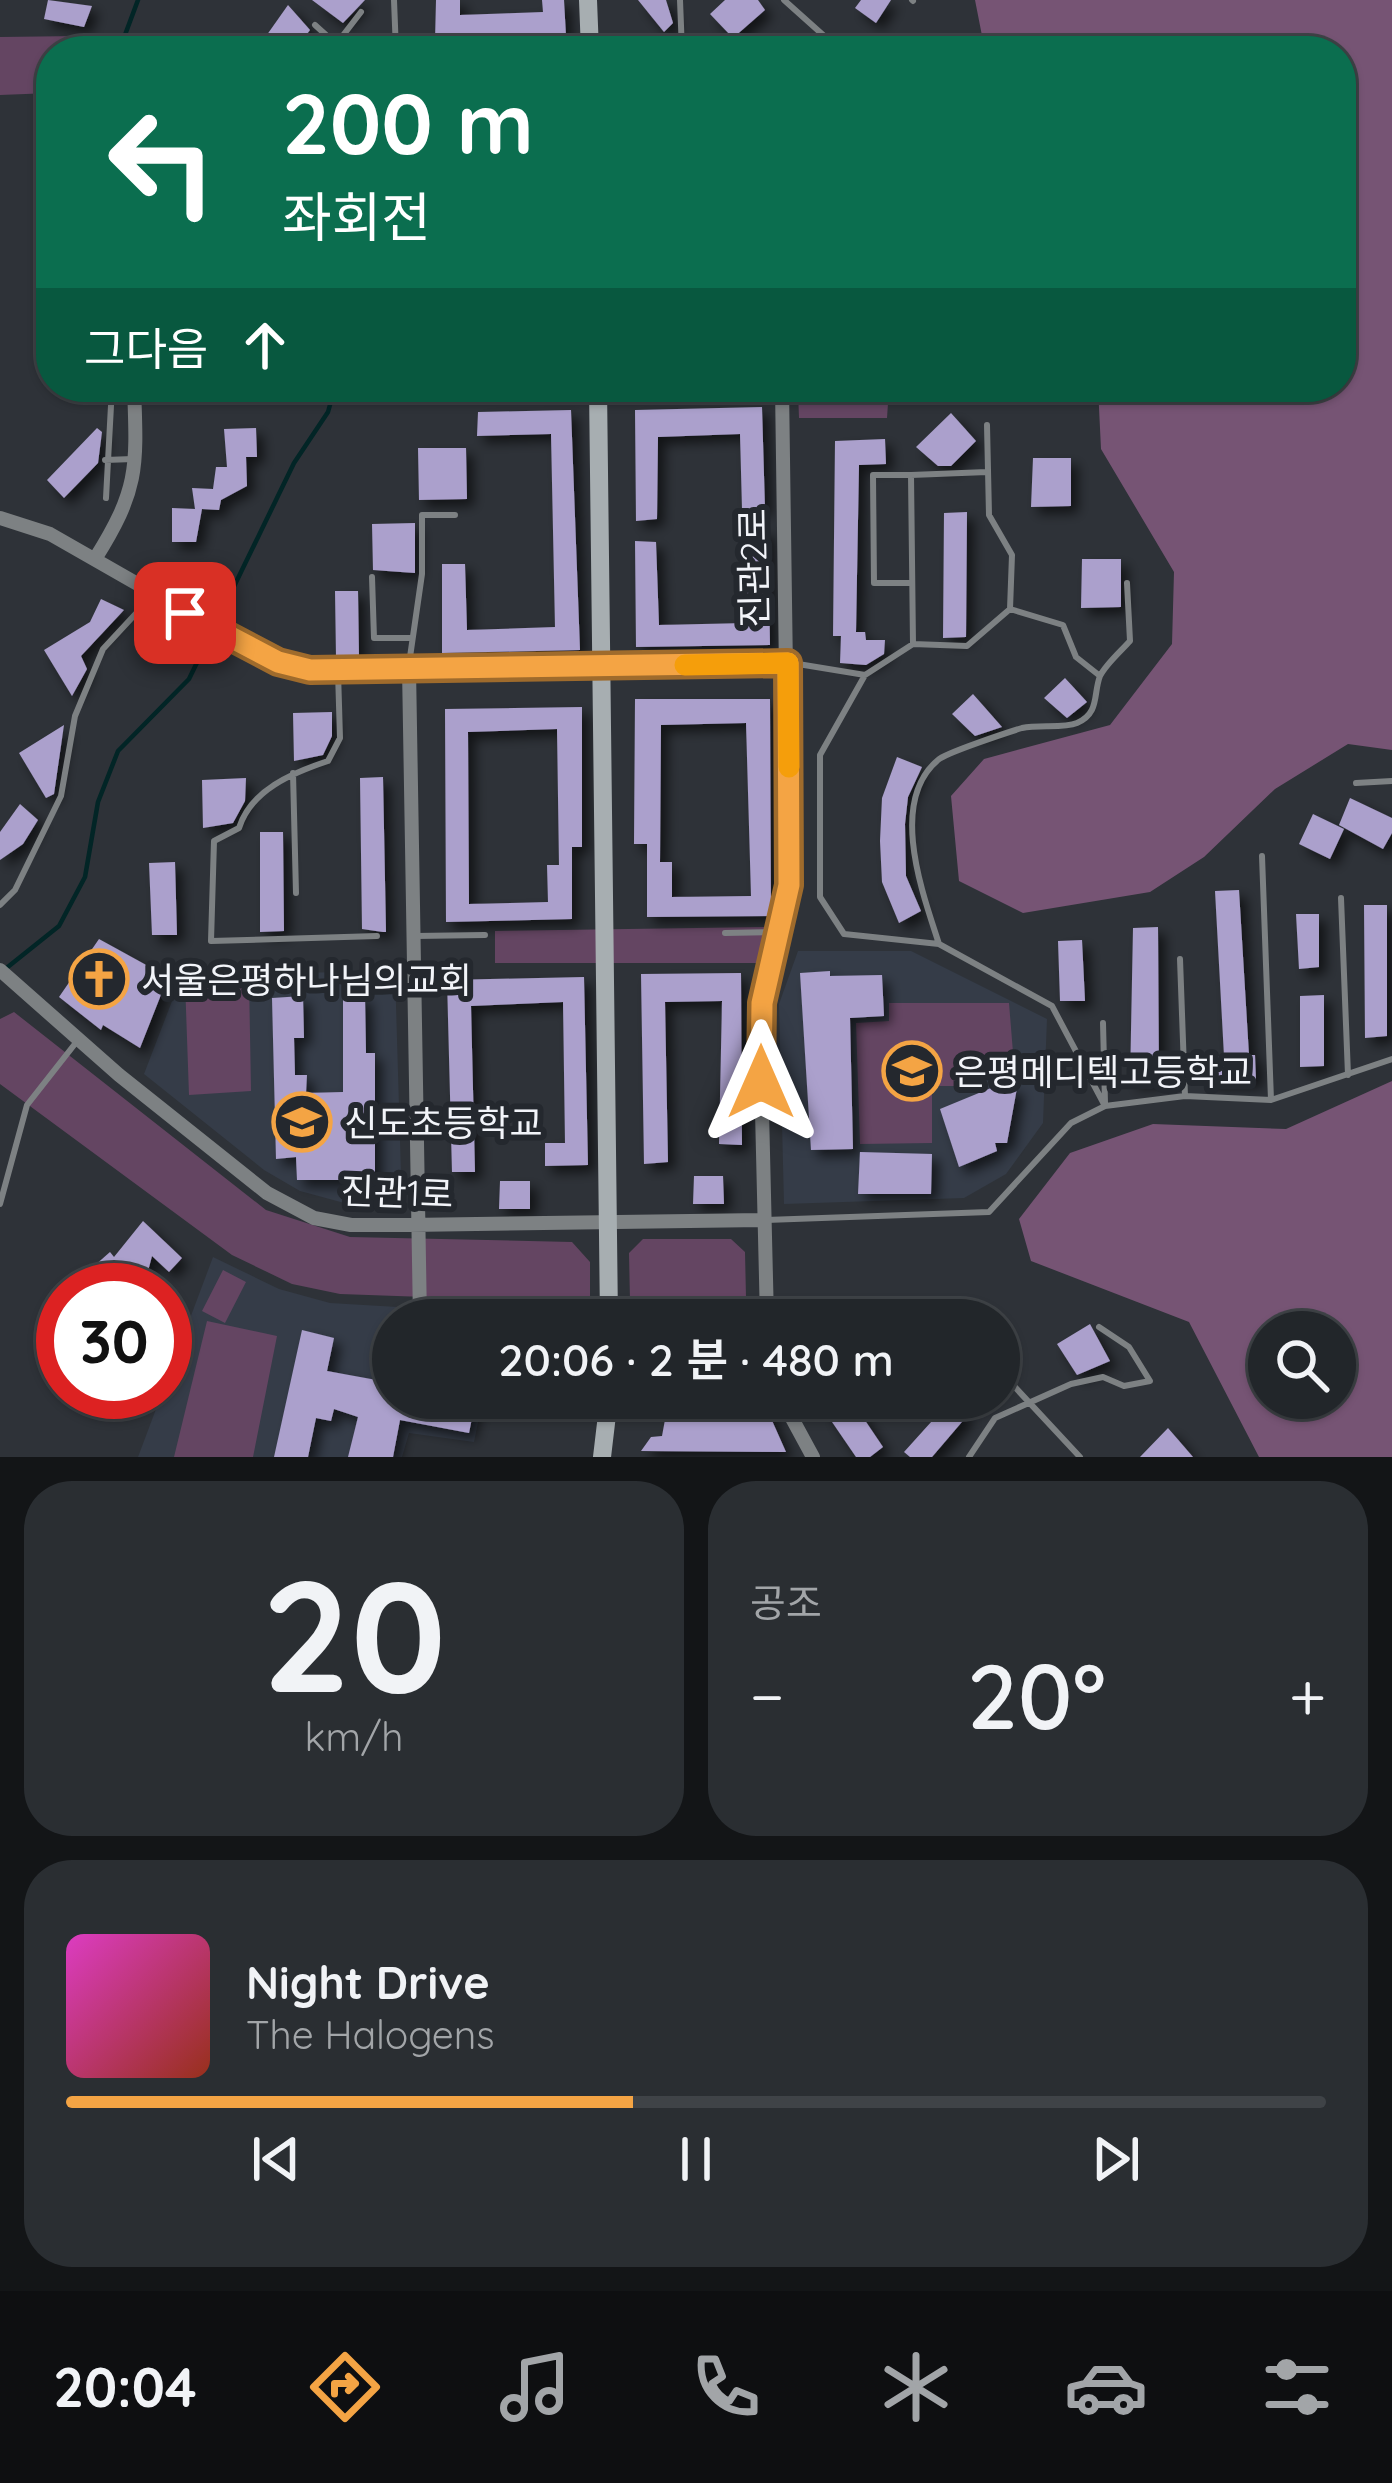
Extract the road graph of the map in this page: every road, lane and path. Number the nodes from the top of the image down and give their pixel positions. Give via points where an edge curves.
1 (394, 0) edge
2 (588, 0) edge
3 (680, 0) edge
4 (784, 0) edge
5 (361, 13) dead end
6 (316, 26) dead end
7 (324, 36) edge
8 (343, 36) edge
9 (395, 36) edge
10 (589, 36) edge
11 (681, 36) edge
12 (824, 36) edge
13 (112, 402) edge
14 (135, 402) edge
15 (598, 402) edge
16 (782, 402) edge
17 (987, 425) dead end
18 (137, 459) junction
19 (105, 460) junction
20 (987, 472) junction
21 (911, 475) junction
22 (106, 498) dead end
23 (455, 515) dead end
24 (0, 518) edge
25 (95, 560) junction
26 (372, 578) dead end
27 (1127, 583) dead end
28 (912, 584) junction
29 (154, 594) junction
30 (1010, 609) junction
31 (411, 638) junction
32 (913, 644) junction
33 (788, 663) junction
34 (409, 668) junction
35 (601, 668) junction
36 (338, 672) junction
37 (865, 676) junction
38 (1100, 676) junction
39 (292, 773) junction
40 (1392, 781) edge
41 (1356, 783) dead end
42 (1262, 856) dead end
43 (296, 892) dead end
44 (1341, 898) dead end
45 (0, 905) edge
46 (781, 932) junction
47 (725, 933) dead end
48 (485, 935) dead end
49 (376, 936) dead end
50 (411, 936) junction
51 (939, 944) junction
52 (1180, 959) dead end
53 (0, 970) edge
54 (1103, 1023) dead end
55 (78, 1040) junction
56 (1392, 1059) edge
57 (1348, 1075) junction
58 (1185, 1096) junction
59 (1271, 1100) junction
60 (1105, 1106) junction
61 (0, 1204) edge
62 (762, 1220) junction
63 (609, 1223) junction
64 (416, 1225) junction
65 (419, 1299) edge
66 (609, 1299) edge
67 (766, 1299) edge
68 (1099, 1327) dead end
69 (1020, 1390) edge
70 (1034, 1404) junction
71 (607, 1419) edge
72 (792, 1419) edge
73 (602, 1457) edge
74 (813, 1457) edge
75 (969, 1457) edge
76 (1080, 1457) edge

1 - 9 lane
2 - 10 street
3 - 11 lane
4 - 12 lane
5 - 8 lane
6 - 7 lane
13 - 19 lane
14 - 18 street
15 - 35 street
16 - 33 street, 진관2로
17 - 20 lane
18 - 19 lane
18 - 25 street via 124,513
19 - 22 lane
20 - 21 lane
20 - 30 lane via 989,515 1012,556
21 - 28 lane
21 - 28 lane via 873,475 874,583
23 - 31 lane via 422,515
24 - 25 street
25 - 29 street
26 - 31 lane via 374,638
27 - 38 lane via 1130,641
28 - 32 lane
29 - 36 street via 278,662
29 - 45 lane via 103,649 75,716 61,796
30 - 32 lane via 967,646
30 - 38 lane via 1063,625 1076,657
31 - 34 lane
32 - 37 lane
33 - 35 street via 726,656
33 - 37 lane
33 - 46 street, 진관2로 via 789,885
34 - 35 street
34 - 36 street
34 - 50 street
35 - 63 street
36 - 39 lane via 340,738 328,761
37 - 51 lane via 820,755 820,896 844,934
38 - 51 lane via 1096,706 1076,724 1021,728 934,762 914,820 916,874
39 - 43 lane
39 - 49 lane via 246,807 239,828 214,842 211,941
40 - 41 lane
42 - 59 lane
44 - 57 lane
46 - 47 lane
46 - 62 street, 진관2로 via 762,1003
48 - 50 lane
50 - 64 street
51 - 60 lane via 1052,1006
52 - 58 lane
53 - 55 street, 진관1로
54 - 60 lane
55 - 61 lane via 27,1105
55 - 64 street, 진관1로 via 267,1193 314,1218
56 - 57 lane
57 - 59 lane
58 - 59 lane
58 - 60 lane
60 - 62 lane via 1071,1123 989,1212
62 - 63 street, 진관1로
62 - 67 street, 진관2로
63 - 64 street, 진관1로
63 - 66 street
64 - 65 street
68 - 70 lane via 1130,1346 1150,1381 1124,1386 1103,1377
69 - 70 lane
70 - 75 lane via 995,1418
70 - 76 lane
71 - 73 street
72 - 74 street

